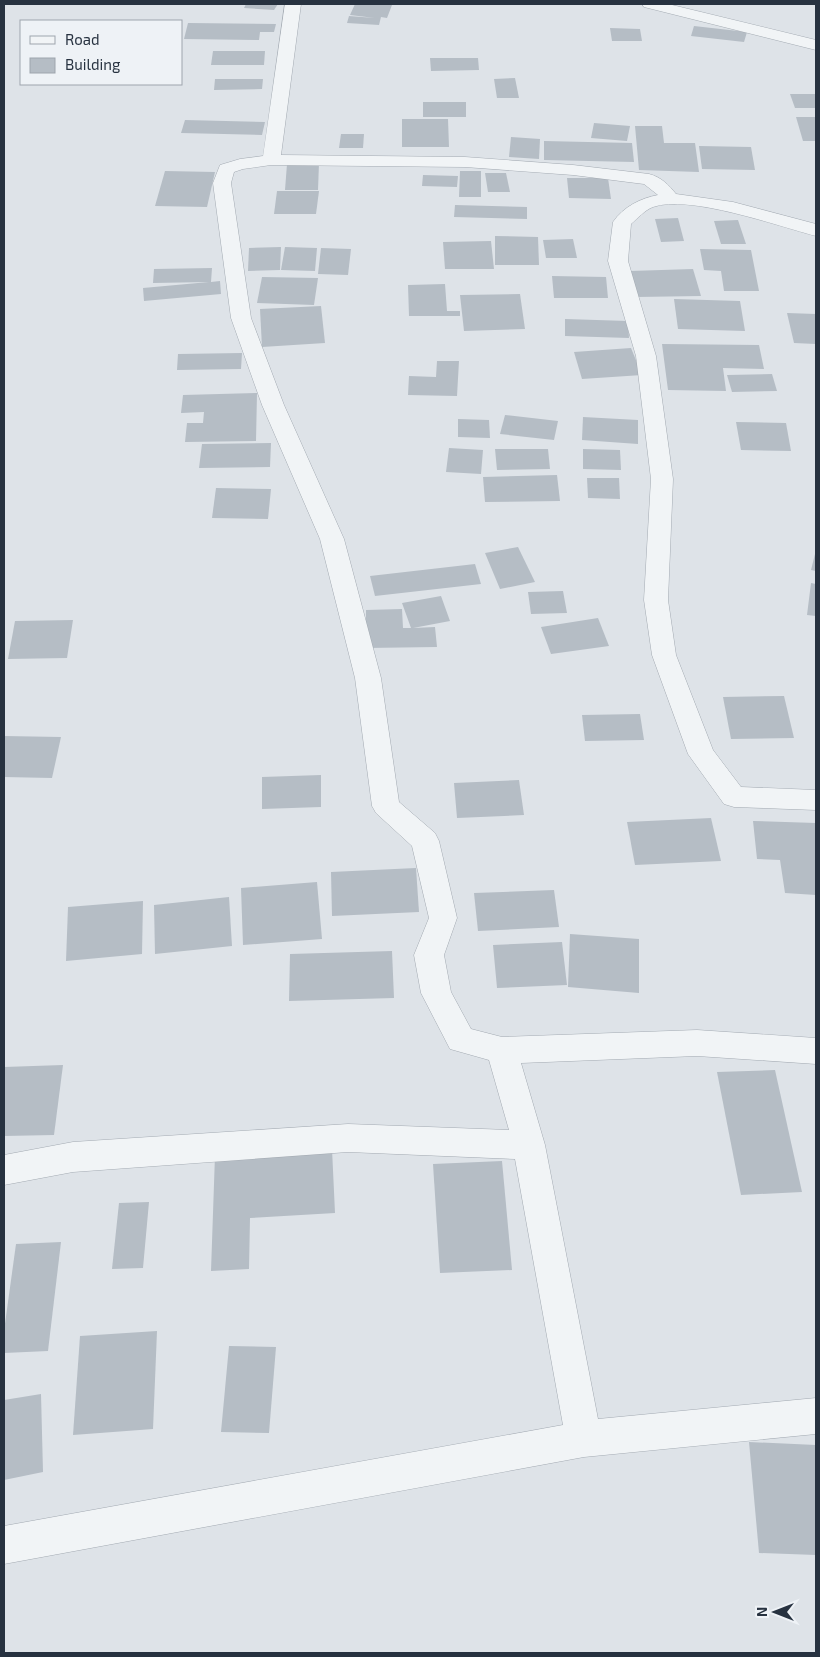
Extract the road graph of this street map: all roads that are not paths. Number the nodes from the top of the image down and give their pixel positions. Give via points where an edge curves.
1 (293, 4) edge
2 (650, 4) edge
3 (816, 45) edge
4 (271, 160) junction
5 (671, 200) junction
6 (816, 230) edge
7 (816, 800) edge
8 (502, 1050) junction
9 (816, 1050) edge
10 (529, 1145) junction
11 (4, 1170) edge
12 (816, 1416) edge
13 (584, 1438) junction
14 (4, 1545) edge

1 - 4 street
2 - 3 street
4 - 5 street via 465,162 573,170 649,180 663,189
4 - 8 street via 226,169 222,183 241,318 273,405 332,540 368,678 386,806 425,842 443,918 428,955 436,993 461,1040
5 - 6 street via 714,205
5 - 7 street via 649,202 622,222 618,261 646,356 662,479 656,600 664,655 701,754 734,797
8 - 9 street via 697,1043
8 - 10 street
10 - 11 street via 348,1138 74,1157
10 - 13 street
12 - 13 street
13 - 14 street

